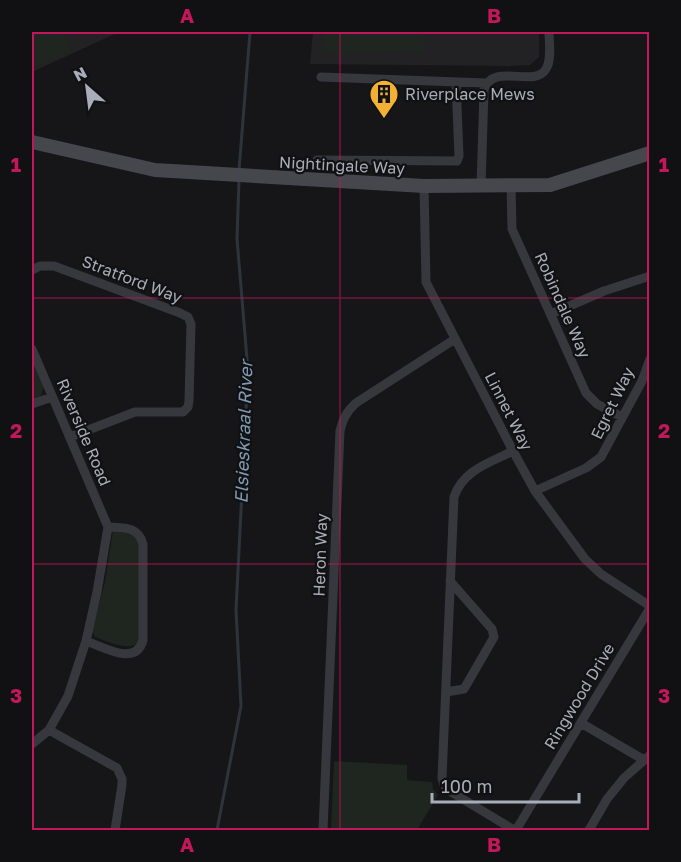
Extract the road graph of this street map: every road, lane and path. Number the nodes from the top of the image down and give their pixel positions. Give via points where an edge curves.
1 (549, 32) edge
2 (321, 77) dead end
3 (456, 82) junction
4 (486, 83) junction
5 (32, 142) edge
6 (650, 153) edge
7 (317, 160) dead end
8 (424, 186) junction
9 (481, 186) junction
10 (511, 186) junction
11 (32, 270) edge
12 (650, 276) edge
13 (551, 314) junction
14 (455, 339) junction
15 (32, 349) edge
16 (650, 359) edge
17 (52, 397) junction
18 (32, 404) edge
19 (622, 417) junction
20 (70, 437) junction
21 (513, 452) junction
22 (535, 491) junction
23 (108, 526) junction
24 (450, 581) junction
25 (650, 607) edge
26 (86, 641) junction
27 (446, 692) junction
28 (581, 723) junction
29 (49, 730) junction
30 (32, 744) edge
31 (647, 758) edge
32 (115, 831) edge
33 (323, 831) edge
34 (515, 831) edge
35 (589, 831) edge

1 - 4 street via 549,61 543,74 492,78
2 - 3 street
3 - 4 street
3 - 7 street via 457,162
4 - 9 street
5 - 8 street, Nightingale Way via 155,170
6 - 10 street, Nightingale Way via 550,185
8 - 9 street, Nightingale Way
8 - 14 street, Linnet Way via 426,282
9 - 10 street, Nightingale Way
10 - 13 street, Robindale Way via 512,229
11 - 20 street, Stratford Way via 54,266 180,313 191,324 189,400 183,412 135,412
12 - 13 street
13 - 19 street, Robindale Way via 586,393 597,404
14 - 21 street, Linnet Way
14 - 33 street, Heron Way via 356,403 340,431
15 - 17 street, Riverside Road
16 - 19 street, Egret Way
17 - 18 street
17 - 20 street, Riverside Road
19 - 22 street, Egret Way via 607,450 595,463
20 - 23 street, Riverside Road
21 - 22 street, Linnet Way
21 - 24 street via 473,471 458,486 454,497
22 - 25 street, Linnet Way via 585,560
23 - 26 street
23 - 26 street via 130,528 141,537 143,640 141,648 128,655
24 - 27 street
24 - 27 street via 492,629 494,637 464,689
25 - 28 street, Ringwood Drive
26 - 29 street via 68,696
27 - 34 street via 444,785
28 - 31 street
28 - 34 street, Ringwood Drive
29 - 30 street
29 - 32 street via 117,768 122,785
31 - 35 street via 607,799

